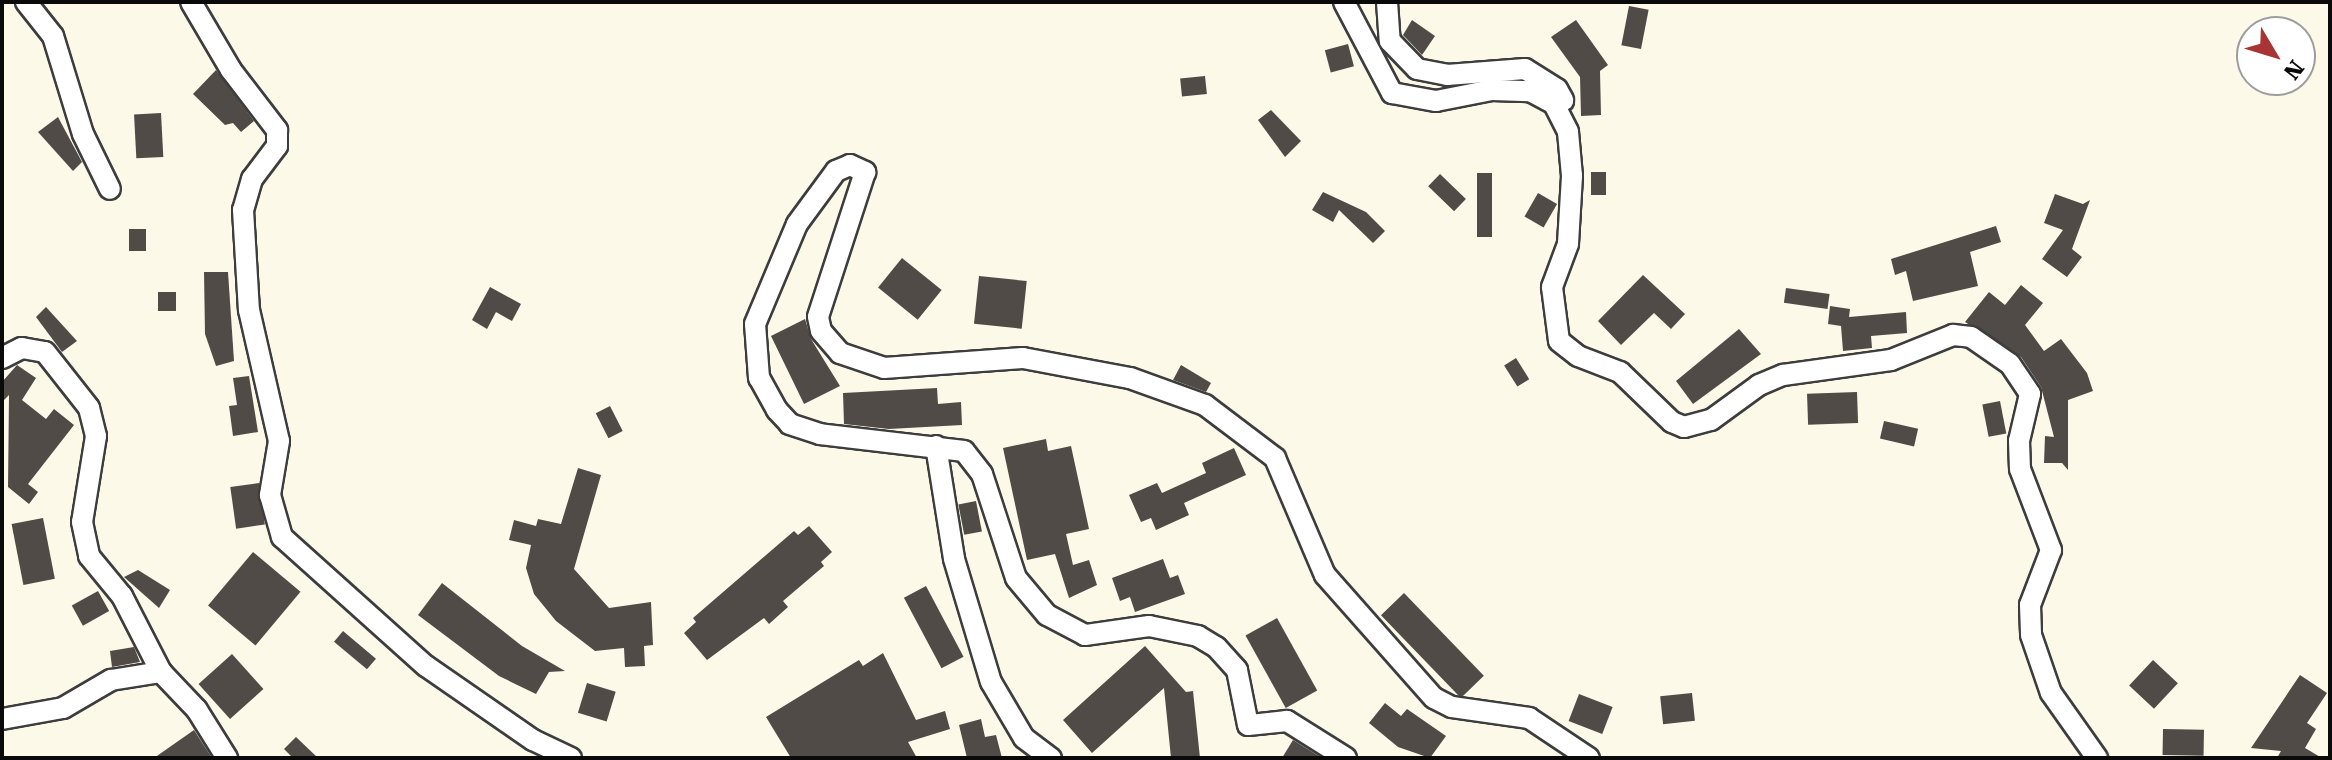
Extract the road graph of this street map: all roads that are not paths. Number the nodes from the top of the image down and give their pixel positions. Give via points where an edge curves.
1 (26, 2) edge
2 (191, 2) edge
3 (1344, 2) edge
4 (1387, 2) edge
5 (1568, 132) junction
6 (110, 189) dead end
7 (2, 358) edge
8 (936, 446) junction
9 (161, 672) junction
10 (2, 719) edge
11 (227, 758) edge
12 (571, 758) edge
13 (1051, 758) edge
14 (1346, 758) edge
15 (1589, 758) edge
16 (2097, 758) edge

1 - 6 street via 53,36 83,134
2 - 12 street via 231,70 277,130 277,146 252,179 243,210 249,310 279,441 270,495 282,537 426,666 533,740
3 - 5 street via 1392,93 1436,101 1492,90 1530,91 1554,104
4 - 5 street via 1390,41 1408,62 1447,75 1525,69 1557,89
5 - 16 street via 1568,244 1552,287 1559,341 1578,356 1620,372 1672,422 1684,427 1711,420 1759,385 1783,375 1891,360 1953,335 1992,348 2024,379 2030,394 2019,441 2020,469 2051,550 2030,605 2031,635 2051,693
7 - 9 street via 22,348 45,352 89,408 96,436 84,541 106,582 122,596
8 - 13 street via 954,559 991,682 1024,738
8 - 14 street via 973,458 1016,578 1047,615 1085,635 1149,626 1198,636 1237,670 1248,725 1287,721
8 - 15 street via 805,431 777,410 759,378 755,324 768,287 820,188 850,165 865,172 864,185 822,295 821,331 830,345 884,368 1023,358 1130,378 1205,405 1275,458 1325,575 1434,698 1452,707 1529,718
9 - 10 street via 111,680 63,708
9 - 11 street via 197,710

